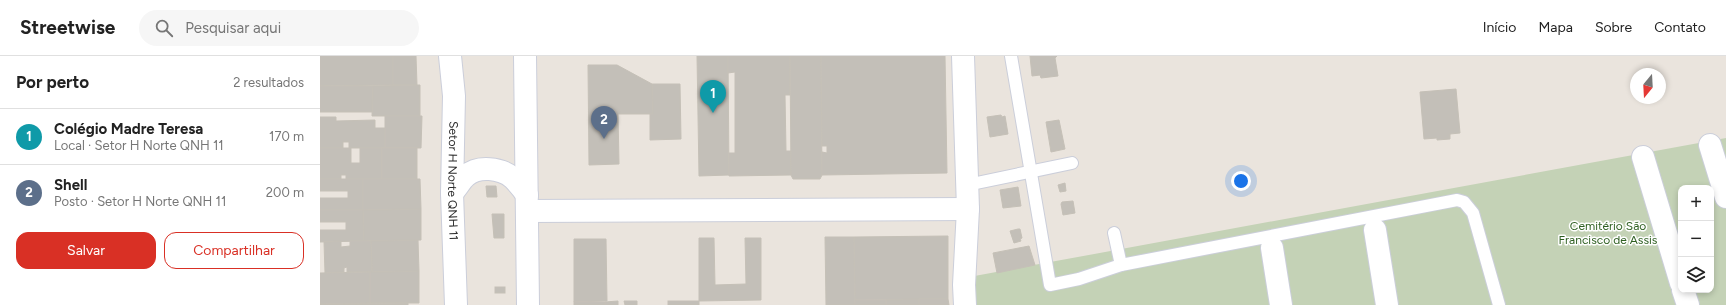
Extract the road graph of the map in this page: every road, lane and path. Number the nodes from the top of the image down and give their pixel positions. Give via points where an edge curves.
1 (450, 56) edge
2 (526, 56) edge
3 (964, 56) edge
4 (1011, 56) edge
5 (1710, 145) dead end
6 (1643, 157) dead end
7 (1072, 163) dead end
8 (1030, 172) junction
9 (967, 185) junction
10 (452, 193) junction
11 (1726, 197) edge
12 (527, 203) junction
13 (968, 209) junction
14 (1375, 230) dead end
15 (1114, 233) dead end
16 (1272, 248) dead end
17 (1120, 265) junction
18 (1678, 273) edge
19 (1684, 293) edge
20 (456, 305) edge
21 (528, 305) edge
22 (965, 305) edge
23 (1281, 305) edge
24 (1387, 305) edge
25 (1499, 305) edge
26 (1688, 305) edge

1 - 10 street, Setor H Norte QNH 11 via 454,96
2 - 12 street
3 - 9 street
4 - 8 lane
5 - 11 street
6 - 18 street
7 - 8 lane
8 - 9 lane
8 - 17 lane via 1050,285 1080,279
9 - 13 street
10 - 12 street via 466,176 474,170 483,169 503,172 513,178
10 - 20 street, Setor H Norte QNH 11
12 - 13 street
12 - 21 street
13 - 22 street
14 - 24 street
15 - 17 lane
16 - 23 street
17 - 25 lane via 1457,200 1464,202 1473,213
19 - 26 street

